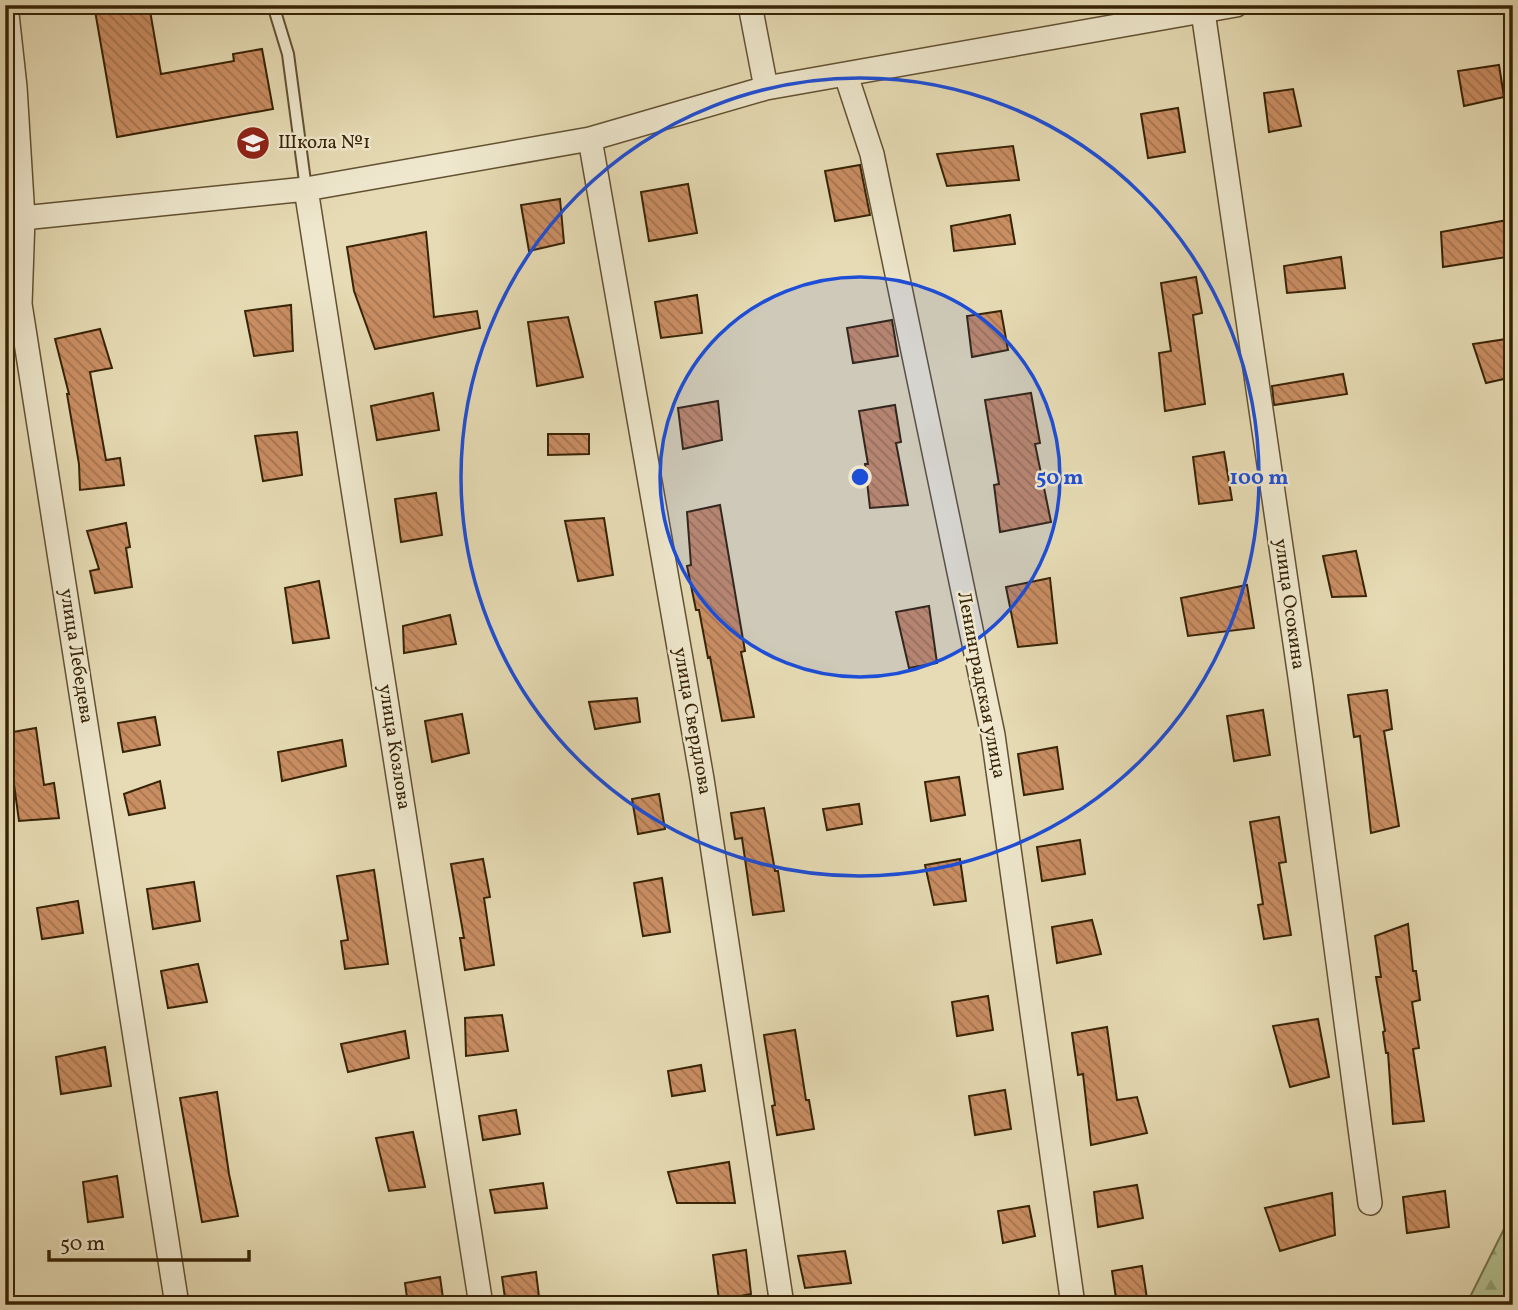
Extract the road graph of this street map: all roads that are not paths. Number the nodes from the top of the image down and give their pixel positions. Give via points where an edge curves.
1 (6, 5) edge
2 (273, 5) edge
3 (750, 5) edge
4 (1236, 5) edge
5 (1202, 7) edge
6 (846, 75) junction
7 (766, 88) junction
8 (590, 139) junction
9 (306, 189) junction
10 (14, 220) edge
11 (1370, 1203) dead end
12 (177, 1305) edge
13 (481, 1305) edge
14 (782, 1305) edge
15 (1073, 1305) edge

1 - 10 street, улица Лебедева via 15,87
2 - 9 lane via 288,54
3 - 7 street
4 - 5 street
5 - 6 street
5 - 11 street, улица Осокина via 1301,684
6 - 7 street
6 - 15 street, Ленинградская улица via 872,154 993,735
7 - 8 street
8 - 9 street
8 - 14 street, улица Свердлова via 702,779
9 - 10 street
9 - 13 street, улица Козлова
10 - 12 street, улица Лебедева via 20,304

